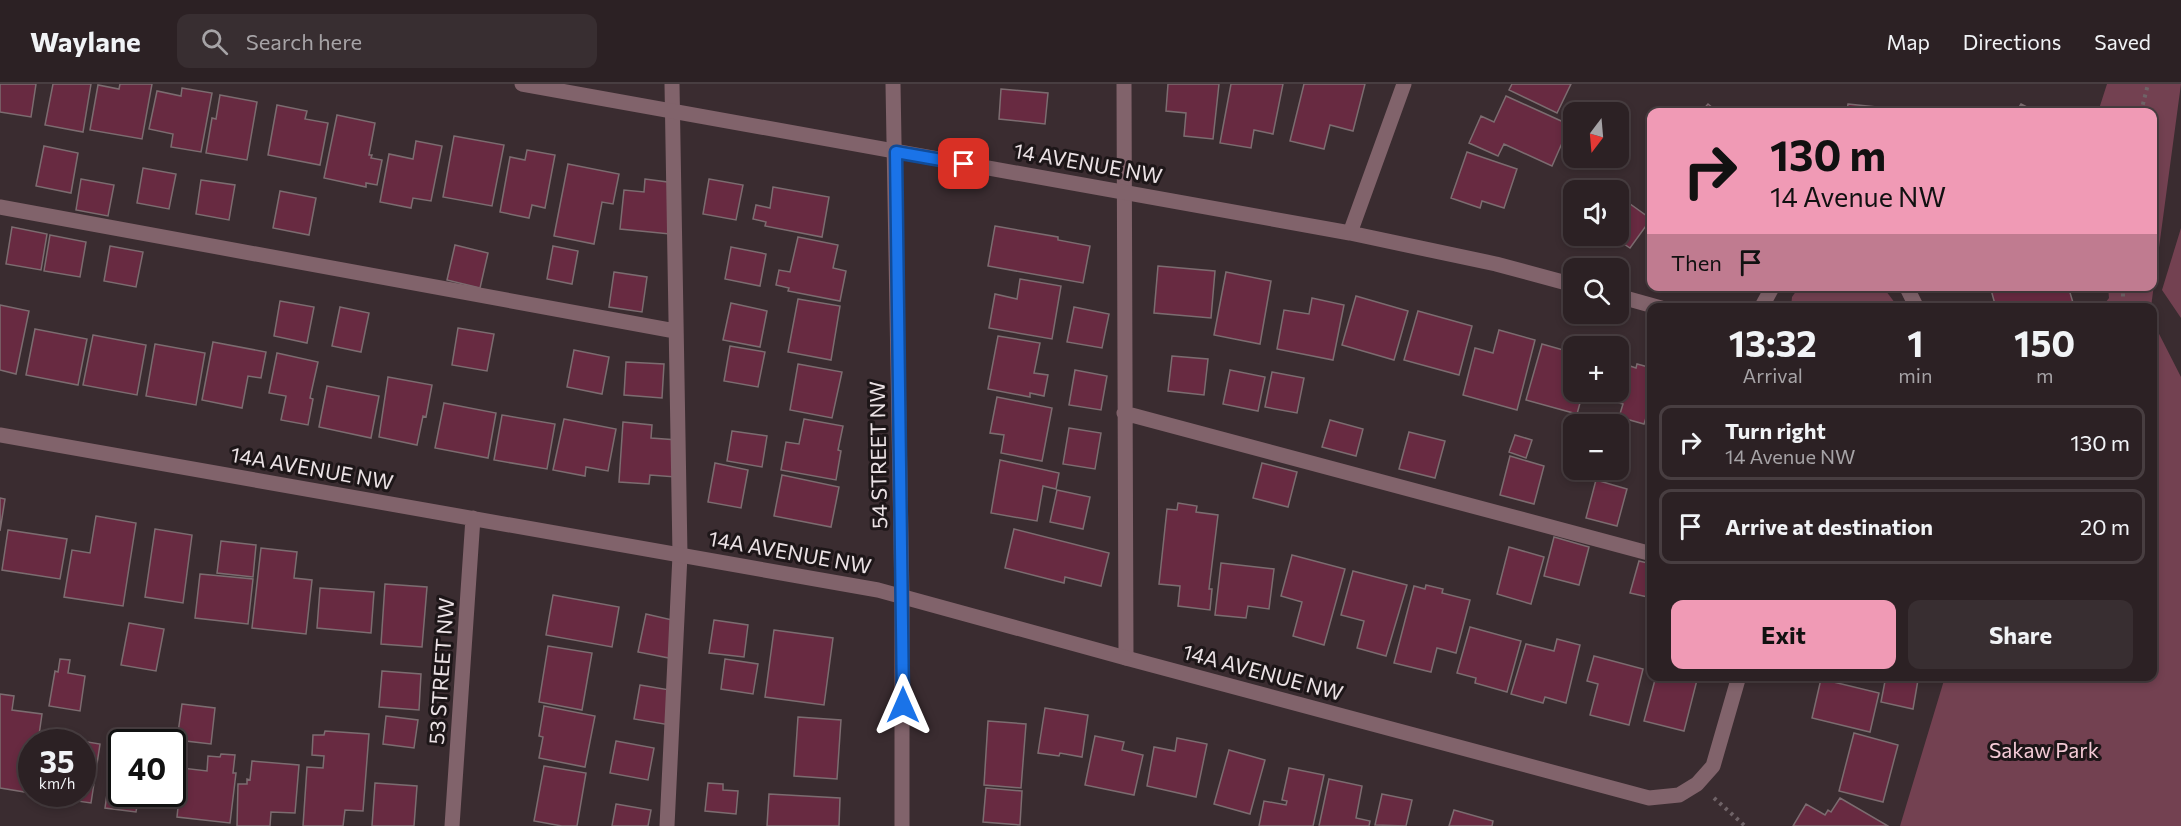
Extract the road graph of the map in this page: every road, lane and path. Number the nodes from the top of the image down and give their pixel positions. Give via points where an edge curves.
1 (522, 84) edge
2 (672, 84) edge
3 (893, 84) edge
4 (1124, 84) edge
5 (1404, 84) edge
6 (2148, 84) edge
7 (2142, 108) edge
8 (673, 111) junction
9 (896, 152) junction
10 (1123, 192) junction
11 (0, 207) edge
12 (1350, 233) junction
13 (1563, 282) edge
14 (1629, 299) edge
15 (1647, 304) edge
16 (675, 331) junction
17 (1124, 413) junction
18 (0, 435) edge
19 (473, 518) junction
20 (1647, 553) edge
21 (680, 555) junction
22 (902, 597) junction
23 (1126, 658) junction
24 (1738, 681) edge
25 (1697, 784) junction
26 (452, 826) edge
27 (667, 826) edge
28 (902, 826) edge
29 (1745, 826) edge

1 - 8 street, 14 AVENUE NW
2 - 8 street
3 - 9 street, 54 STREET NW
4 - 10 street
5 - 12 street
6 - 7 path
8 - 9 street, 14 AVENUE NW
8 - 16 street
9 - 10 street, 14 AVENUE NW
9 - 22 street, 54 STREET NW
10 - 12 street, 14 AVENUE NW
10 - 17 street
11 - 16 street
12 - 13 street, 14 AVENUE NW
14 - 15 street
16 - 21 street
17 - 20 street
17 - 23 street
18 - 19 street, 14A AVENUE NW
19 - 21 street, 14A AVENUE NW
19 - 26 street, 53 STREET NW
21 - 22 street, 14A AVENUE NW
21 - 27 street
22 - 23 street, 14A AVENUE NW
22 - 28 street, 54 STREET NW
23 - 25 street, 14A AVENUE NW via 1649,798 1679,795
24 - 25 street via 1713,766
25 - 29 path

